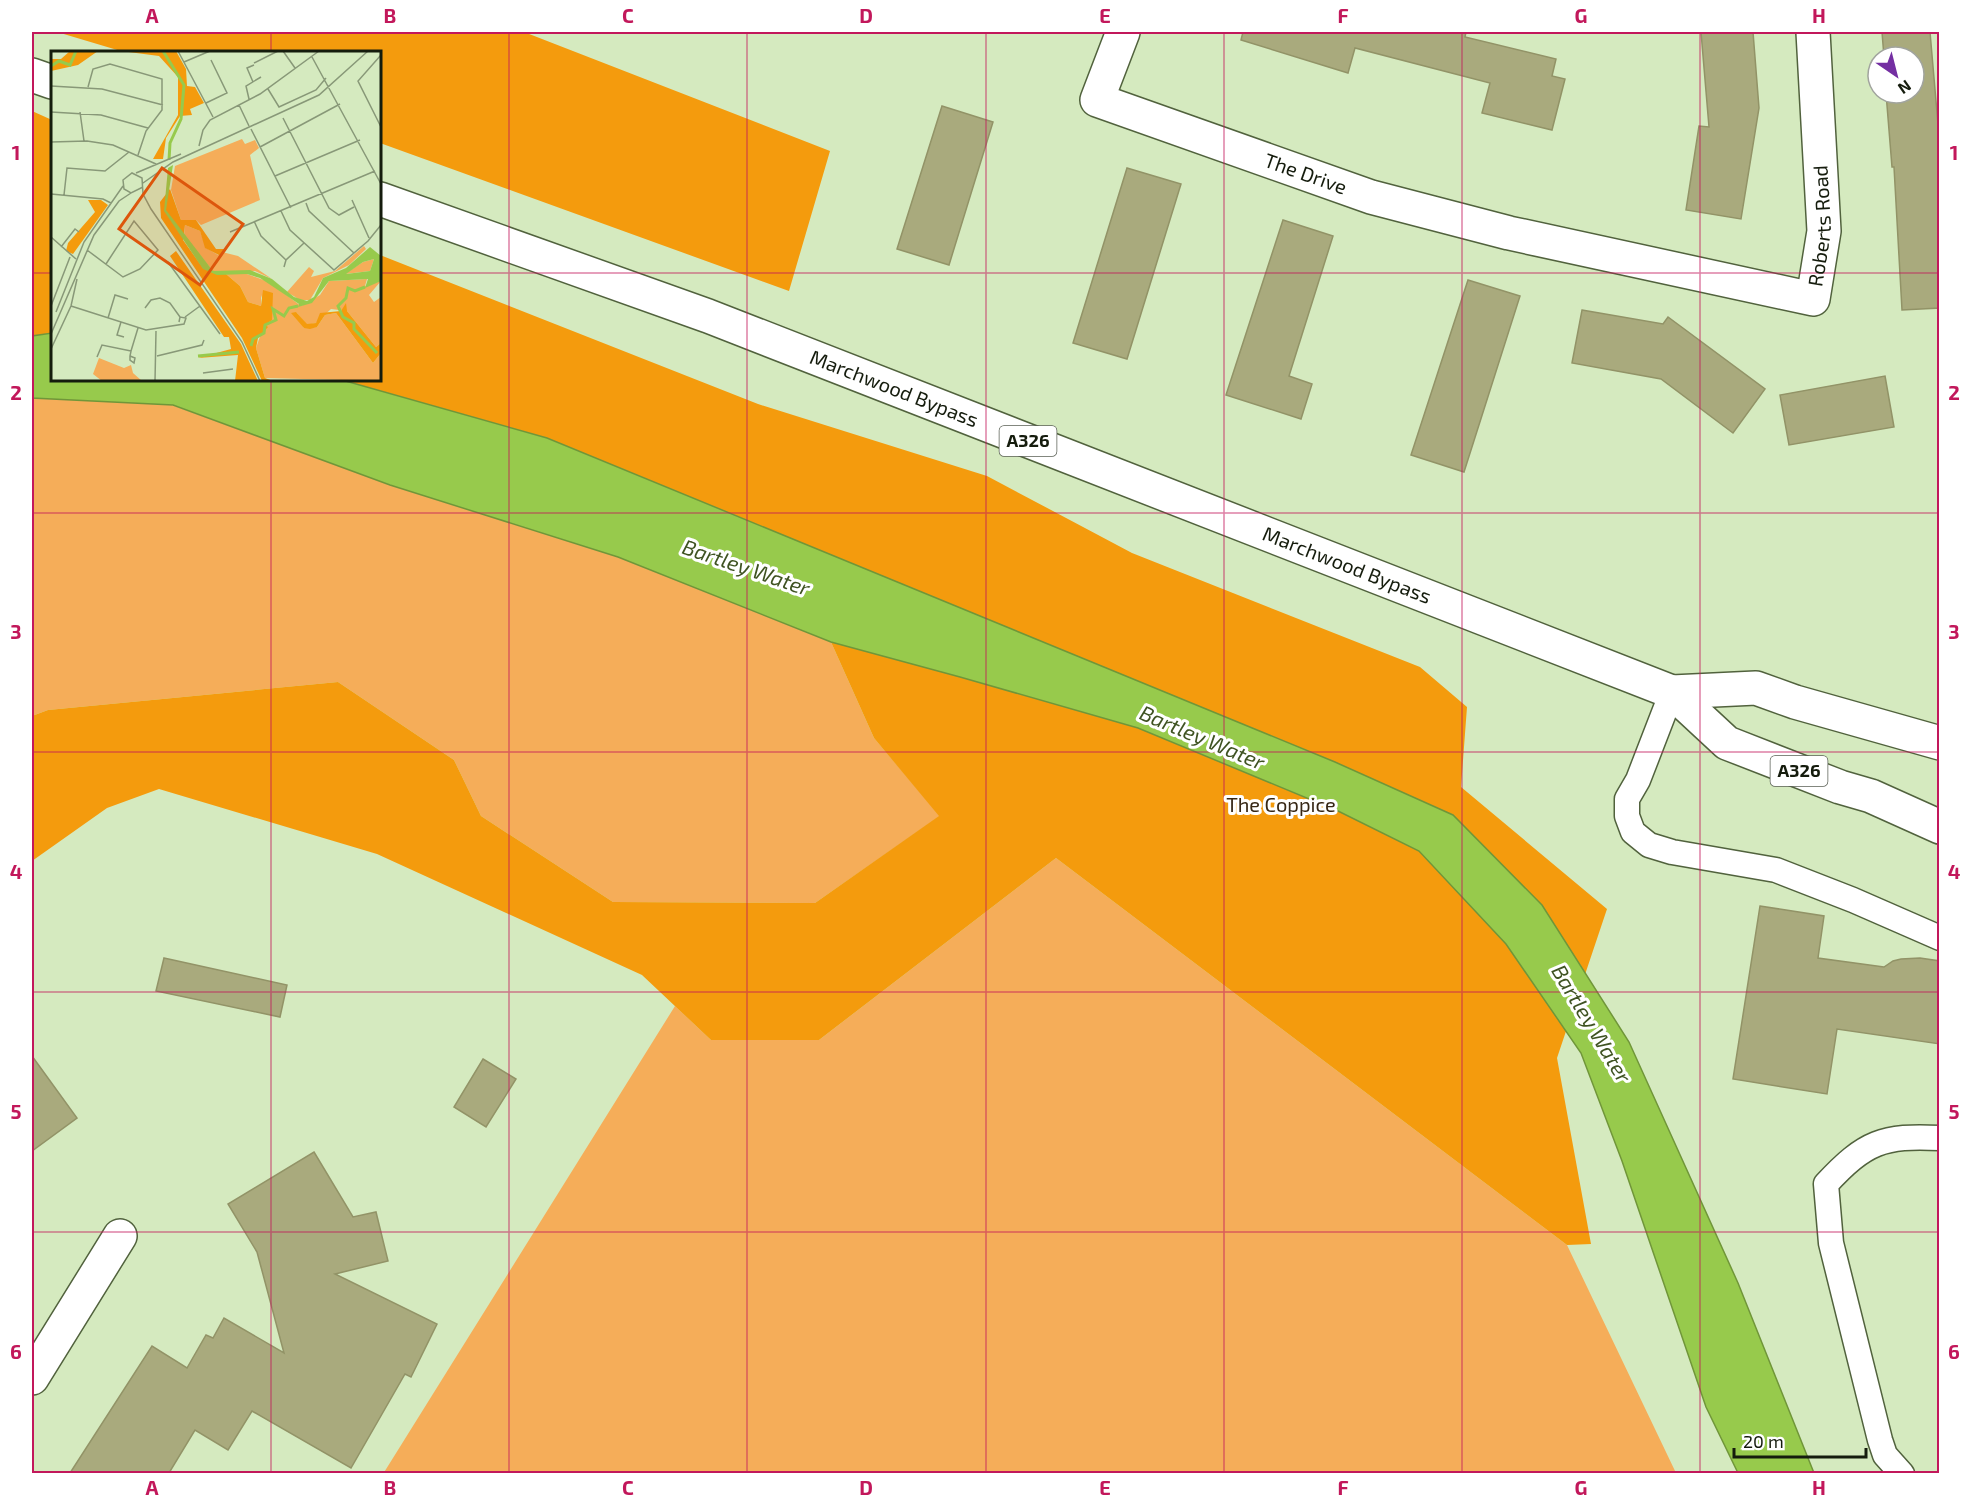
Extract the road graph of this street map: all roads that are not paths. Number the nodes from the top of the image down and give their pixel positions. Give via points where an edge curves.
1 (1123, 32) edge
2 (1813, 32) edge
3 (32, 75) edge
4 (51, 82) edge
5 (381, 199) edge
6 (1588, 250) joint
7 (1672, 692) junction
8 (1940, 743) edge
9 (1940, 827) edge
10 (1940, 938) edge
11 (1940, 1138) edge
12 (120, 1236) dead end
13 (32, 1378) edge
14 (1902, 1473) edge

1 - 6 main road, The Drive via 1097,100 1371,197
2 - 6 main road, Roberts Road via 1824,231 1813,299
3 - 4 main road
5 - 7 main road, Marchwood Bypass / A326 via 708,316
7 - 8 main road, Marchwood Bypass / A326 via 1756,688
7 - 9 main road, Marchwood Bypass / A326 via 1726,743 1871,796
7 - 10 lane via 1627,799 1626,816 1633,832 1649,845 1672,852 1776,870
11 - 14 lane via 1894,1138 1865,1148 1826,1184 1831,1243 1880,1440 1885,1455
12 - 13 main road

